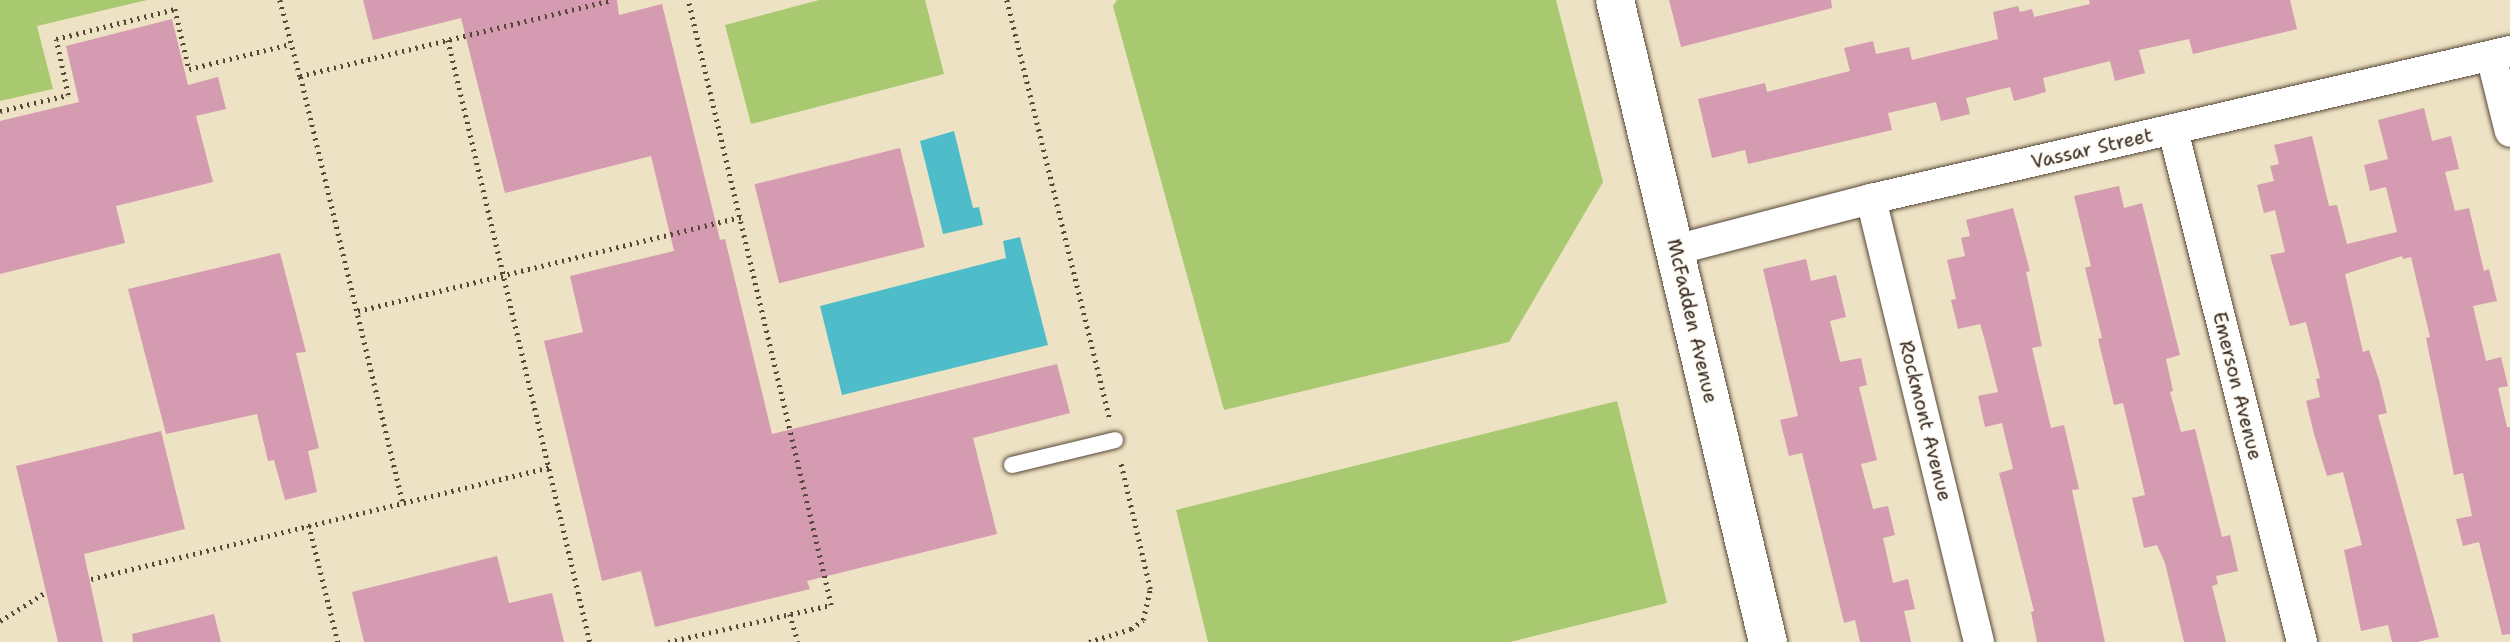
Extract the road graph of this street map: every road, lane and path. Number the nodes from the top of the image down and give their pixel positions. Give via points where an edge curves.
1 (281, 0) edge
2 (612, 0) edge
3 (688, 0) edge
4 (1007, 0) edge
5 (1615, 0) edge
6 (448, 40) junction
7 (291, 44) junction
8 (2501, 53) edge
9 (300, 76) junction
10 (0, 111) edge
11 (2173, 130) junction
12 (2510, 132) edge
13 (1871, 200) junction
14 (741, 217) junction
15 (1675, 250) junction
16 (504, 276) junction
17 (358, 311) junction
18 (1115, 440) junction
19 (1012, 465) dead end
20 (551, 467) junction
21 (402, 501) junction
22 (309, 525) junction
23 (91, 579) dead end
24 (46, 592) dead end
25 (790, 614) junction
26 (0, 621) edge
27 (338, 642) edge
28 (590, 642) edge
29 (668, 642) edge
30 (798, 642) edge
31 (1089, 642) edge
32 (1768, 642) edge
33 (1979, 642) edge
34 (2302, 642) edge

1 - 7 path
2 - 6 path
3 - 14 path
4 - 18 path
5 - 15 street, McFadden Avenue
6 - 9 path
6 - 16 path
7 - 9 path
7 - 10 path via 189,69 175,9 56,39 68,95
8 - 11 street, Vassar Street
8 - 12 street
9 - 17 path
11 - 13 street, Vassar Street
11 - 34 street, Emerson Avenue
13 - 15 street, Vassar Street
13 - 33 street, Rockmont Avenue
14 - 16 path
14 - 25 path via 831,605
15 - 32 street, McFadden Avenue
16 - 17 path
16 - 20 path
17 - 21 path
18 - 19 lane
18 - 31 path via 1150,589 1143,620 1131,629
20 - 21 path
20 - 28 path
21 - 22 path
22 - 23 path
22 - 27 path
24 - 26 path
25 - 29 path
25 - 30 path

